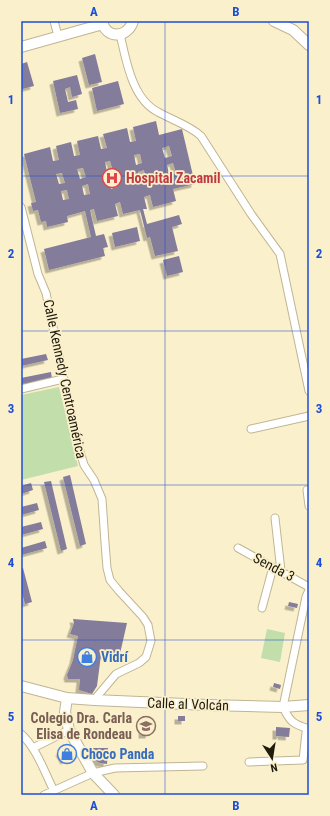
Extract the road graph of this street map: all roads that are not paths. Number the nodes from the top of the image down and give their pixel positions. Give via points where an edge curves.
1 (54, 21) edge
2 (134, 21) edge
3 (274, 21) edge
4 (103, 23) edge
5 (120, 34) junction
6 (58, 36) junction
7 (309, 45) edge
8 (21, 47) edge
9 (21, 207) edge
10 (63, 379) junction
11 (21, 389) edge
12 (309, 390) edge
13 (309, 416) edge
14 (251, 429) dead end
15 (307, 490) dead end
16 (309, 506) edge
17 (275, 518) dead end
18 (238, 548) dead end
19 (273, 567) junction
20 (281, 571) junction
21 (309, 586) edge
22 (309, 590) edge
23 (262, 608) dead end
24 (21, 686) edge
25 (67, 698) junction
26 (94, 700) junction
27 (309, 705) edge
28 (283, 707) junction
29 (309, 728) edge
30 (69, 730) junction
31 (21, 734) edge
32 (33, 748) junction
33 (249, 762) dead end
34 (203, 766) dead end
35 (93, 773) junction
36 (54, 791) junction
37 (44, 795) edge
38 (114, 795) edge

1 - 6 street
2 - 5 main road via 129,30
3 - 7 main road via 293,30
4 - 5 main road via 110,32
4 - 6 main road
5 - 12 street via 134,84 142,100 153,110 195,130 201,136 280,254
6 - 8 main road
9 - 10 street, Calle Kennedy Centroamérica via 38,274 46,293
10 - 11 street
10 - 26 street, Calle Kennedy Centroamérica via 84,465 102,499 104,543 110,580 143,617 148,625 151,641 146,657 116,674
13 - 14 street
15 - 16 street
17 - 20 street
18 - 19 street, Senda 3
19 - 20 street, Senda 3
19 - 23 street
20 - 21 street, Senda 3
22 - 28 street
24 - 25 main road, Calle al Volcán
25 - 26 main road, Calle al Volcán
25 - 30 main road via 65,712
26 - 28 main road, Calle al Volcán
27 - 28 main road, Calle al Volcán
28 - 29 street via 293,723
29 - 33 street via 303,760
30 - 32 street
30 - 35 main road
31 - 32 street
32 - 36 street
34 - 35 street via 115,768
35 - 36 street
35 - 38 main road
36 - 37 street

